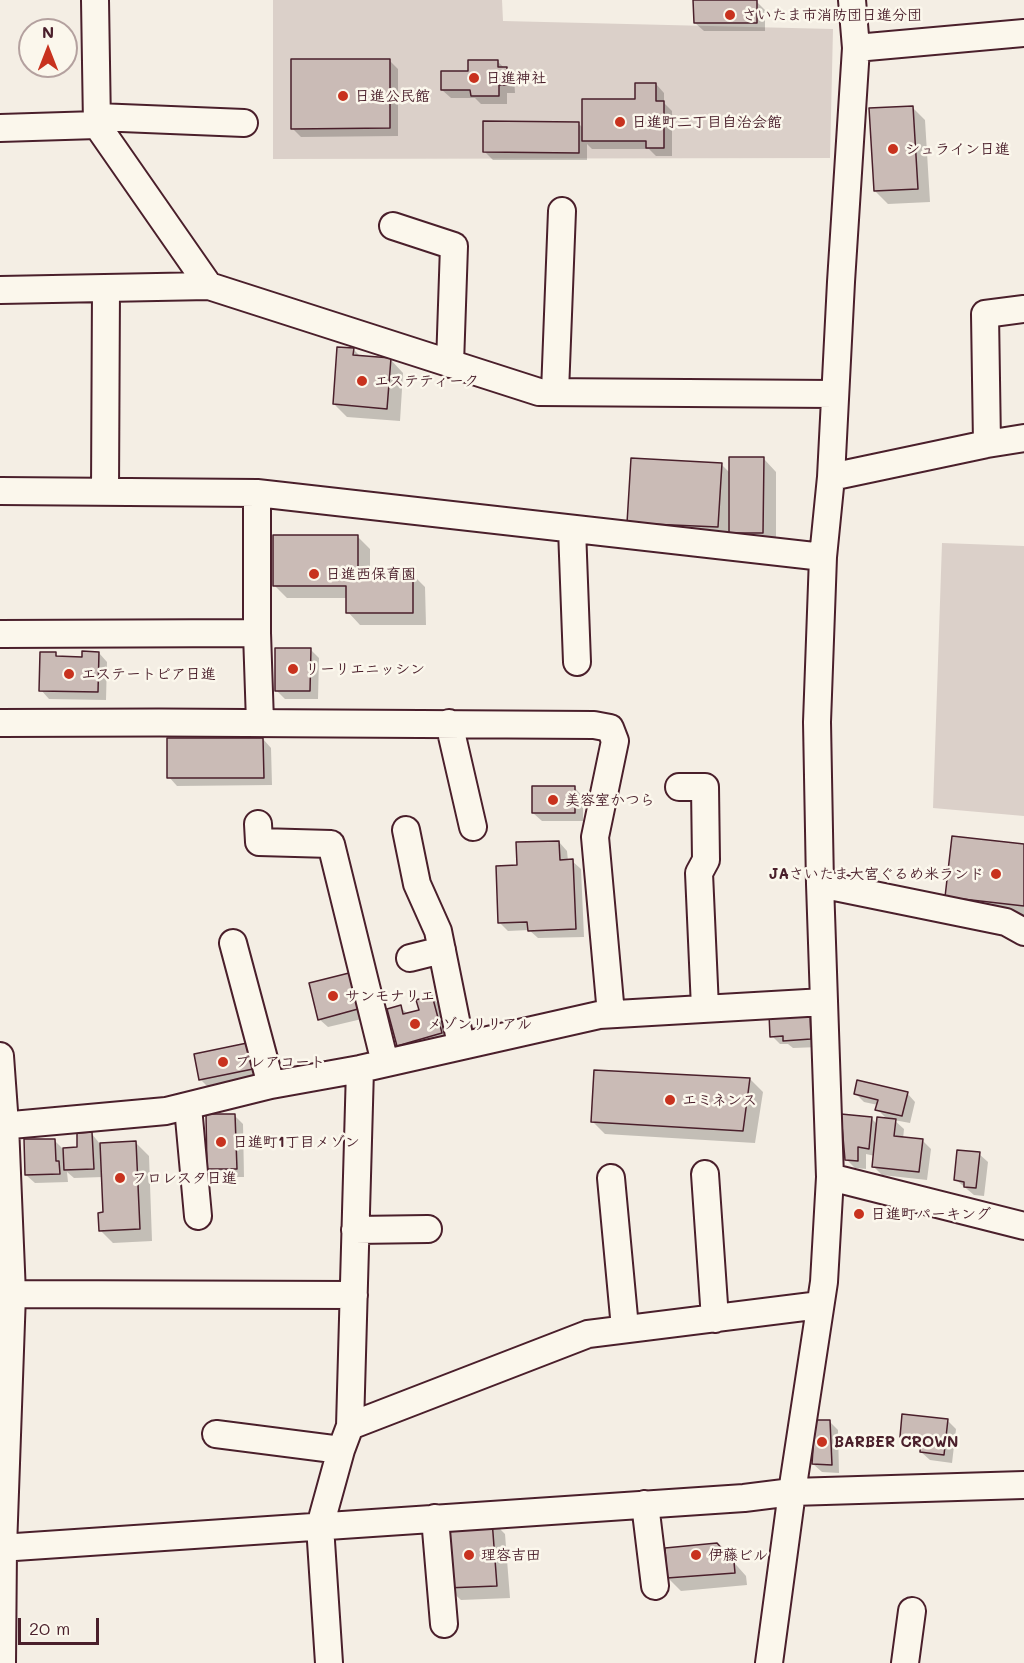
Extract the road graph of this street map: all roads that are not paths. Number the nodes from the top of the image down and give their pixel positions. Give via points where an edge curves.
1 (95, 0) edge
2 (852, 0) edge
3 (1024, 33) edge
4 (856, 48) junction
5 (97, 121) junction
6 (244, 123) dead end
7 (0, 128) edge
8 (562, 211) dead end
9 (393, 226) dead end
10 (208, 286) junction
11 (106, 288) junction
12 (0, 290) edge
13 (1024, 309) edge
14 (450, 364) junction
15 (555, 392) junction
16 (834, 394) junction
17 (1024, 438) edge
18 (987, 444) junction
19 (831, 477) junction
20 (0, 490) edge
21 (105, 492) junction
22 (256, 494) junction
23 (572, 529) junction
24 (823, 557) junction
25 (257, 633) junction
26 (0, 634) edge
27 (577, 662) dead end
28 (260, 722) junction
29 (0, 723) edge
30 (449, 723) junction
31 (679, 787) dead end
32 (258, 824) dead end
33 (473, 827) dead end
34 (406, 830) dead end
35 (820, 884) junction
36 (1024, 932) edge
37 (233, 943) dead end
38 (442, 950) junction
39 (410, 958) dead end
40 (824, 1002) junction
41 (705, 1008) junction
42 (611, 1014) junction
43 (461, 1045) junction
44 (0, 1056) edge
45 (385, 1063) junction
46 (360, 1069) junction
47 (271, 1085) junction
48 (188, 1107) junction
49 (3, 1126) edge
50 (705, 1174) dead end
51 (830, 1177) junction
52 (611, 1178) dead end
53 (198, 1216) dead end
54 (1024, 1226) edge
55 (428, 1229) dead end
56 (355, 1230) junction
57 (12, 1294) junction
58 (354, 1295) junction
59 (819, 1305) junction
60 (715, 1319) junction
61 (625, 1328) junction
62 (350, 1426) junction
63 (216, 1434) dead end
64 (341, 1450) junction
65 (1024, 1485) edge
66 (792, 1492) junction
67 (645, 1504) junction
68 (435, 1518) junction
69 (320, 1526) junction
70 (1, 1548) edge
71 (655, 1586) dead end
72 (912, 1611) dead end
73 (444, 1624) dead end
74 (2, 1663) edge
75 (329, 1663) edge
76 (769, 1663) edge
77 (905, 1663) edge

1 - 5 street
2 - 4 street
3 - 4 street
4 - 16 street
5 - 6 street
5 - 7 street
5 - 10 street
8 - 15 street
9 - 14 street via 454,246
10 - 11 street
10 - 14 street
11 - 12 street
11 - 21 street
13 - 18 street via 985,314
14 - 15 street via 538,392
15 - 16 street
16 - 19 street
17 - 18 street
18 - 19 street
19 - 24 street
20 - 21 street
21 - 22 street
22 - 23 street
22 - 25 street
23 - 24 street
23 - 27 street
24 - 35 street via 817,722
25 - 26 street
25 - 28 street
28 - 29 street
28 - 30 street
30 - 33 street
30 - 42 street via 610,728 615,741 595,837
31 - 41 street via 705,787 706,860 699,873
32 - 45 street via 259,842 331,844
34 - 38 street via 417,884
35 - 36 street via 1006,922
35 - 40 street
37 - 47 street
38 - 39 street
38 - 43 street
40 - 41 street
40 - 51 street
41 - 42 street
42 - 43 street
43 - 45 street
44 - 49 street
45 - 46 street
46 - 47 street
46 - 56 street
47 - 48 street
48 - 49 street
48 - 53 street
49 - 57 street
50 - 60 street
51 - 54 street
51 - 59 street via 824,1282
52 - 61 street
55 - 56 street
56 - 58 street
57 - 58 street
57 - 70 street
58 - 62 street
59 - 60 street
59 - 66 street
60 - 61 street
61 - 62 street via 588,1334
62 - 64 street
63 - 64 street
64 - 69 street
65 - 66 street
66 - 67 street
66 - 76 street
67 - 68 street
67 - 71 street
68 - 69 street
68 - 73 street
69 - 70 street
69 - 75 street
70 - 74 street
72 - 77 street

